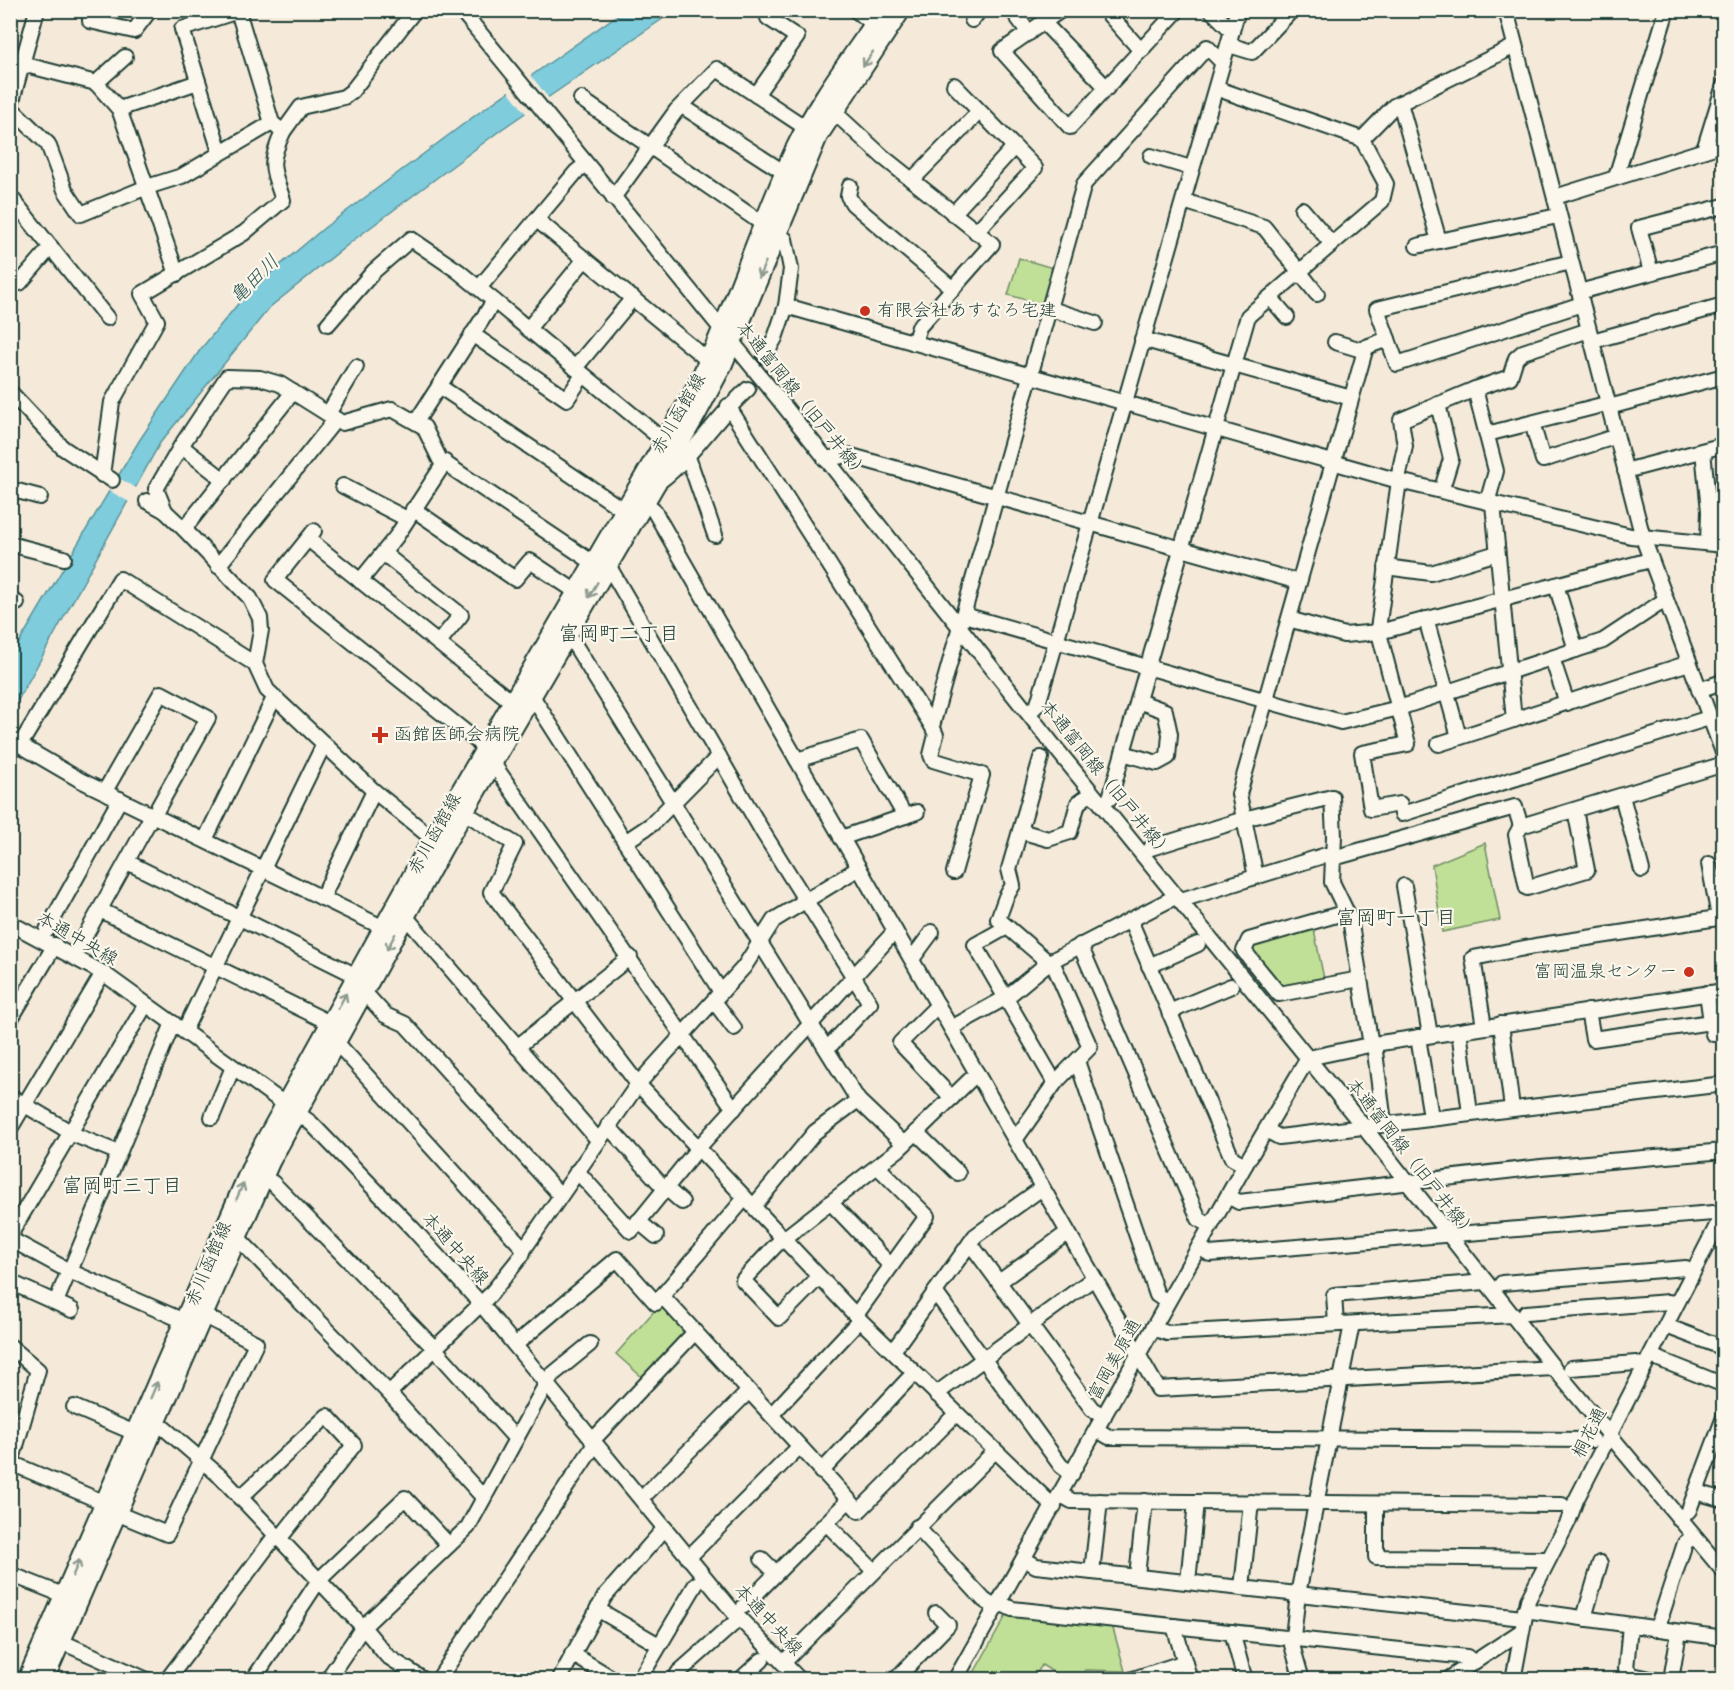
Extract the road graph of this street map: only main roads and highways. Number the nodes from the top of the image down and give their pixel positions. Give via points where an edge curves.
1 (901, 10) edge
2 (879, 17) edge
3 (771, 229) junction
4 (727, 336) junction
5 (634, 507) junction
6 (600, 564) junction
7 (488, 756) junction
8 (438, 843) junction
9 (292, 1108) junction
10 (144, 1425) junction
11 (54, 1639) junction
12 (27, 1680) edge
13 (44, 1680) edge

1 -> 3 main road, 赤川函館線 via 833,111
2 - 3 main road, 赤川函館線 via 826,92 806,129 785,173
3 - 4 main road, 赤川函館線
4 - 5 main road, 赤川函館線 via 664,441
4 - 5 main road, 赤川函館線 via 658,483
5 - 6 main road, 赤川函館線
6 -> 7 main road, 赤川函館線 via 568,634 532,696
6 - 7 main road, 赤川函館線 via 575,591 512,702
7 - 8 main road, 赤川函館線
7 - 8 main road, 赤川函館線 via 464,812
8 -> 9 main road, 赤川函館線 via 364,992
9 -> 8 main road, 赤川函館線 via 355,975
9 - 10 main road, 赤川函館線 via 203,1315
10 -> 9 main road, 赤川函館線 via 244,1181
10 - 11 main road, 赤川函館線
11 - 12 main road, 赤川函館線
11 - 13 main road, 赤川函館線

